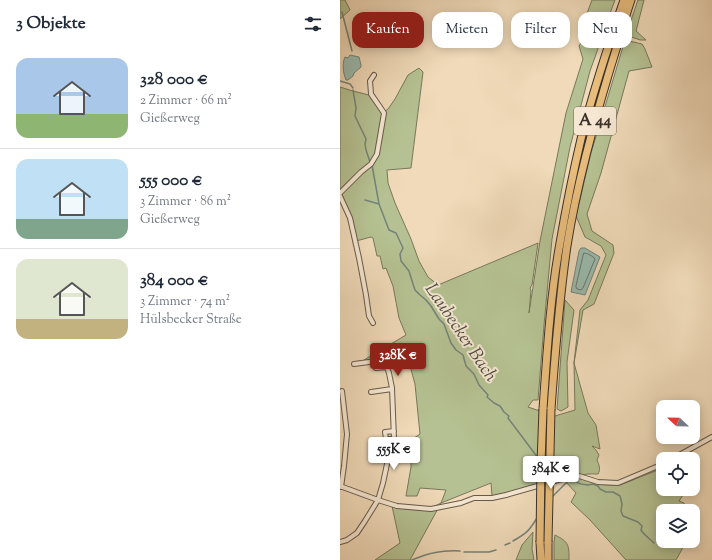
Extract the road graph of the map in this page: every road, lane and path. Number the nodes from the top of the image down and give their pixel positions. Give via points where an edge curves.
1 (624, 0) edge
2 (631, 0) edge
3 (374, 75) dead end
4 (340, 194) edge
5 (373, 323) dead end
6 (376, 361) junction
7 (354, 364) dead end
8 (387, 367) junction
9 (392, 389) junction
10 (342, 391) dead end
11 (371, 392) dead end
12 (341, 398) edge
13 (342, 425) edge
14 (394, 431) junction
15 (712, 437) edge
16 (386, 439) junction
17 (685, 452) edge
18 (342, 466) edge
19 (656, 467) edge
20 (340, 486) edge
21 (378, 500) junction
22 (340, 542) edge
23 (544, 542) junction
24 (541, 560) edge
25 (548, 560) edge

1 - 23 highway, A 44, bridge via 583,132 553,288 541,463
2 - 23 highway, A 44, bridge via 606,79 567,245 556,340
3 - 4 street via 370,81 371,94 384,113 377,154 371,164
4 - 5 street via 350,218 360,258 369,316
6 - 7 street
6 - 8 street via 384,360
6 - 8 street via 376,368
8 - 9 street
9 - 11 street
9 - 14 street
10 - 12 street
12 - 13 street
13 - 18 street via 346,434
14 - 16 street via 394,439
14 - 16 street via 385,432
15 - 17 street
16 - 21 street via 387,464
18 - 20 street
19 - 21 street via 618,484 598,482 576,475 506,495 474,498 431,510 397,506
20 - 21 street
21 - 22 street via 357,533
23 - 24 highway, A 44
23 - 25 highway, A 44

